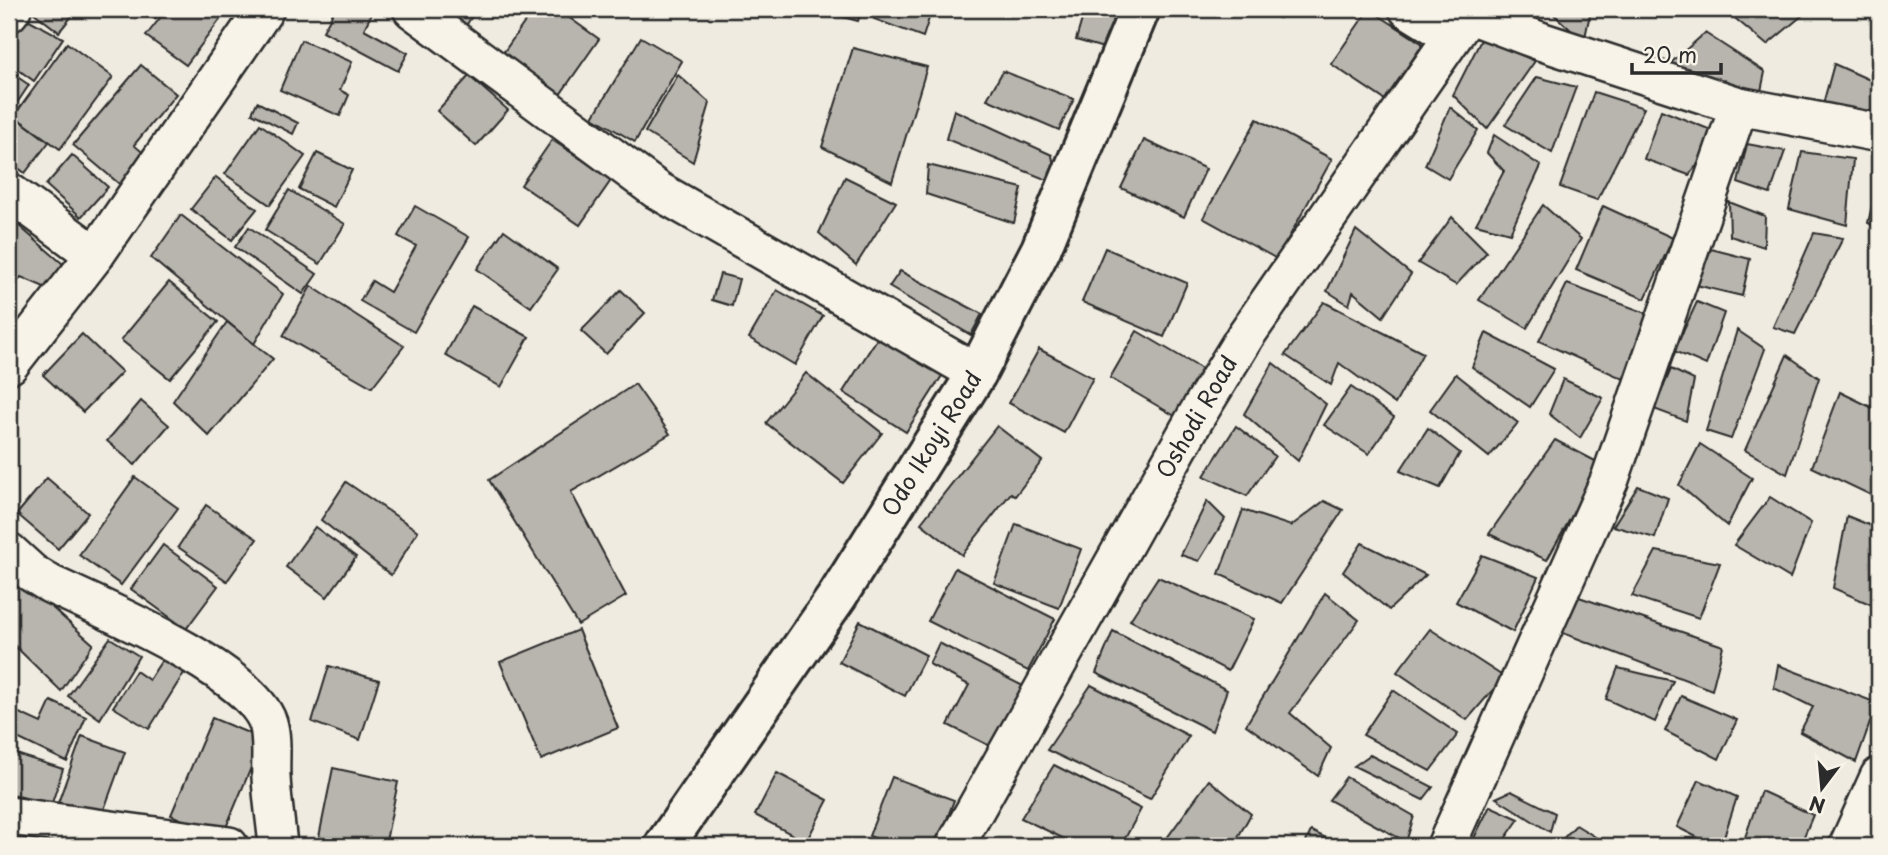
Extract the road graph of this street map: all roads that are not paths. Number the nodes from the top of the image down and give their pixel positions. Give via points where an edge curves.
1 (12, 9) edge
2 (265, 9) edge
3 (412, 9) edge
4 (1140, 9) edge
5 (1408, 9) edge
6 (9, 13) edge
7 (1464, 19) edge
8 (1739, 106) junction
9 (1879, 133) edge
10 (9, 192) edge
11 (95, 255) junction
12 (9, 365) edge
13 (977, 373) junction
14 (9, 552) edge
15 (1879, 777) edge
16 (9, 816) edge
17 (229, 846) edge
18 (278, 846) edge
19 (664, 846) edge
20 (955, 846) edge
21 (1446, 846) edge
22 (1848, 846) edge

1 - 6 street
2 - 11 street
3 - 13 street via 657,190
4 - 13 main road, Odo Ikoyi Road via 1041,249
5 - 7 street
7 - 8 street
7 - 20 street, Oshodi Road via 1246,335
8 - 9 street
8 - 21 street via 1610,479
10 - 11 street
11 - 12 street
13 - 19 main road, Odo Ikoyi Road via 838,595
14 - 18 street via 50,584 184,648 260,708 269,725
15 - 22 street
16 - 17 street

